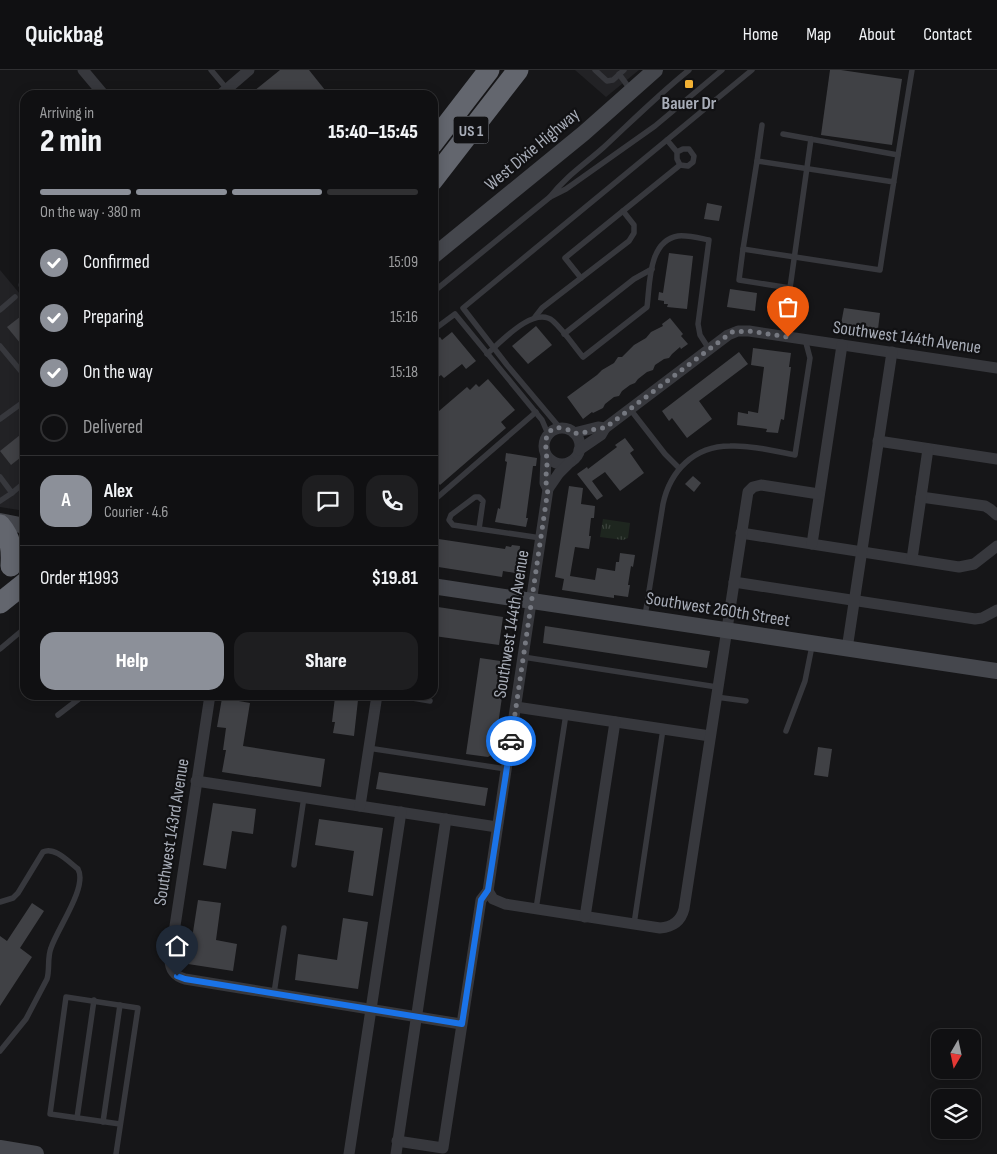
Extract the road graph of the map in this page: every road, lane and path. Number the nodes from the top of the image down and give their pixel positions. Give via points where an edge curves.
1 (83, 70) edge
2 (211, 70) edge
3 (249, 70) edge
4 (489, 70) edge
5 (518, 70) edge
6 (595, 70) edge
7 (655, 70) edge
8 (690, 70) edge
9 (722, 70) edge
10 (752, 70) edge
11 (912, 70) edge
12 (622, 72) edge
13 (100, 90) edge
14 (224, 90) edge
15 (229, 90) edge
16 (631, 90) junction
17 (762, 125) dead end
18 (438, 133) edge
19 (783, 134) dead end
20 (811, 139) junction
21 (667, 140) junction
22 (676, 152) junction
23 (898, 155) junction
24 (757, 161) junction
25 (680, 165) junction
26 (807, 169) junction
27 (438, 173) edge
28 (894, 182) junction
29 (550, 197) junction
30 (623, 211) junction
31 (743, 249) junction
32 (438, 252) edge
33 (795, 257) junction
34 (652, 269) junction
35 (581, 278) junction
36 (438, 288) edge
37 (14, 297) dead end
38 (463, 308) junction
39 (0, 310) edge
40 (455, 314) junction
41 (534, 317) junction
42 (438, 327) edge
43 (564, 334) junction
44 (805, 339) junction
45 (842, 345) junction
46 (0, 346) edge
47 (494, 348) junction
48 (709, 349) junction
49 (892, 352) junction
50 (487, 354) junction
51 (997, 368) edge
52 (20, 370) edge
53 (20, 406) edge
54 (630, 409) junction
55 (536, 412) junction
56 (0, 419) edge
57 (560, 428) junction
58 (605, 428) junction
59 (574, 433) junction
60 (548, 434) junction
61 (878, 442) junction
62 (928, 449) junction
63 (579, 450) junction
64 (546, 455) junction
65 (997, 459) edge
66 (570, 462) junction
67 (679, 468) junction
68 (0, 477) edge
69 (20, 486) edge
70 (548, 489) junction
71 (12, 493) junction
72 (820, 494) junction
73 (438, 497) edge
74 (921, 497) junction
75 (0, 501) edge
76 (997, 515) edge
77 (0, 523) edge
78 (20, 525) edge
79 (479, 529) junction
80 (741, 533) junction
81 (541, 538) junction
82 (812, 544) junction
83 (997, 546) edge
84 (862, 552) junction
85 (912, 559) junction
86 (12, 565) edge
87 (734, 582) junction
88 (20, 587) edge
89 (438, 587) edge
90 (854, 600) junction
91 (532, 601) junction
92 (0, 603) edge
93 (997, 610) edge
94 (645, 618) junction
95 (726, 630) junction
96 (20, 632) edge
97 (812, 644) junction
98 (0, 649) edge
99 (846, 649) junction
100 (523, 657) junction
101 (997, 671) edge
102 (717, 692) junction
103 (78, 700) edge
104 (209, 700) edge
105 (376, 700) edge
106 (424, 700) edge
107 (430, 701) dead end
108 (746, 701) dead end
109 (516, 707) junction
110 (566, 714) junction
111 (58, 715) dead end
112 (615, 722) junction
113 (663, 729) junction
114 (786, 731) dead end
115 (710, 736) junction
116 (368, 748) junction
117 (506, 769) junction
118 (196, 781) junction
119 (304, 797) junction
120 (360, 806) junction
121 (402, 812) junction
122 (446, 819) junction
123 (498, 827) junction
124 (294, 865) dead end
125 (488, 890) junction
126 (0, 902) edge
127 (536, 909) junction
128 (585, 917) junction
129 (634, 924) junction
130 (284, 928) dead end
131 (274, 993) junction
132 (94, 1000) junction
133 (120, 1005) junction
134 (371, 1010) junction
135 (416, 1016) junction
136 (462, 1024) junction
137 (0, 1051) edge
138 (77, 1118) junction
139 (104, 1122) junction
140 (120, 1124) junction
141 (398, 1141) junction
142 (0, 1148) edge
143 (36, 1154) edge
144 (116, 1154) edge
145 (349, 1154) edge
146 (396, 1154) edge

1 - 13 street
2 - 14 lane
3 - 15 street
4 - 18 highway, US 1
5 - 27 highway, US 1
6 - 12 lane via 607,81
7 - 16 street, West Dixie Highway
8 - 29 lane via 560,184
9 - 29 lane via 655,126
10 - 21 lane
11 - 23 lane
12 - 16 lane
16 - 32 street, West Dixie Highway via 584,133
17 - 24 lane
19 - 20 lane
20 - 23 lane
20 - 26 lane
21 - 22 lane
21 - 38 lane
22 - 25 lane
22 - 25 lane via 686,148 694,156 691,165
23 - 28 lane
24 - 26 lane
24 - 31 lane
25 - 30 lane
26 - 28 lane
26 - 33 lane
28 - 33 lane via 880,270
29 - 36 lane
30 - 35 lane via 634,225 629,241
30 - 35 lane via 565,258
31 - 33 lane
31 - 33 lane via 739,280 790,288
34 - 43 lane via 634,279
34 - 43 lane via 647,306 584,357
34 - 48 lane via 657,252 669,239 680,236 709,240 698,324 700,335
35 - 41 lane
37 - 39 lane
38 - 40 lane
38 - 47 lane
40 - 42 lane
40 - 50 lane
41 - 43 lane via 552,320
41 - 47 lane
44 - 45 street, Southwest 144th Avenue
44 - 48 street, Southwest 144th Avenue via 738,331
44 - 67 lane via 810,358 795,455 724,446 707,450
45 - 49 street, Southwest 144th Avenue
45 - 72 street
46 - 52 lane
47 - 50 lane
47 - 57 lane
48 - 54 street, Southwest 144th Avenue
49 - 51 street, Southwest 144th Avenue
49 - 61 street
50 - 55 lane
53 - 56 lane
54 - 58 street, Southwest 144th Avenue
54 - 67 lane
55 - 60 lane
55 - 73 lane
57 - 59 street
57 - 60 street
58 - 59 street, Southwest 144th Avenue
58 - 63 street, Southwest 144th Avenue via 602,434
59 - 63 street via 579,441
60 - 64 street via 544,444
61 - 62 street
61 - 84 street
62 - 65 street
62 - 74 street
63 - 66 street
64 - 66 street via 559,463
64 - 70 street, Southwest 144th Avenue via 545,483
66 - 70 street, Southwest 144th Avenue
67 - 94 lane via 670,482 663,504
68 - 71 lane
69 - 71 lane
70 - 81 street, Southwest 144th Avenue
71 - 75 lane
72 - 80 street via 753,487 748,492
72 - 82 street
74 - 76 street via 985,506
74 - 85 street
77 - 78 street
77 - 86 highway via 10,542
79 - 79 lane via 453,525 449,520 475,497 483,501
79 - 81 lane
80 - 82 street
80 - 87 street
81 - 91 street, Southwest 144th Avenue
82 - 84 street
83 - 85 street via 968,566
84 - 85 street
84 - 90 street
87 - 90 street
87 - 95 street
88 - 92 highway
89 - 91 street, Southwest 260th Street
90 - 93 street via 975,618
90 - 99 street
91 - 94 street, Southwest 260th Street
91 - 100 street, Southwest 144th Avenue
94 - 95 street, Southwest 260th Street
95 - 97 street, Southwest 260th Street
95 - 102 street
96 - 98 lane
97 - 99 street, Southwest 260th Street
97 - 114 lane via 805,681
99 - 101 street, Southwest 260th Street
100 - 102 lane
100 - 109 street, Southwest 144th Avenue
102 - 108 lane
102 - 115 street
103 - 111 lane
104 - 118 street, Southwest 143rd Avenue
105 - 116 street
106 - 107 lane
109 - 110 street
109 - 117 street, Southwest 144th Avenue
110 - 112 street
110 - 127 lane
112 - 113 street
112 - 128 street
113 - 115 street
113 - 129 lane
115 - 129 street via 682,914 677,922 665,928
116 - 117 lane
116 - 120 street
117 - 123 street, Southwest 144th Avenue
118 - 119 street
118 - 131 street, Southwest 143rd Avenue via 171,969 185,979
119 - 120 street
119 - 124 lane
120 - 121 street
121 - 122 street
121 - 134 street
122 - 123 street
122 - 135 street
123 - 125 street, Southwest 144th Avenue
125 - 127 street via 492,899 500,903
125 - 136 street, Southwest 144th Avenue via 481,900
126 - 137 lane via 18,893 47,850 53,850 80,872 80,886 50,948 47,979 26,1019
127 - 128 street
128 - 129 street
130 - 131 lane
131 - 134 street
132 - 133 lane
132 - 138 lane
132 - 138 lane via 66,997 50,1114
133 - 139 lane
133 - 140 lane via 138,1008
134 - 135 street
134 - 145 street
135 - 136 street
135 - 141 street
136 - 141 street, Southwest 144th Avenue via 443,1148
138 - 139 lane
139 - 140 lane
140 - 144 lane
141 - 146 street
142 - 143 street

